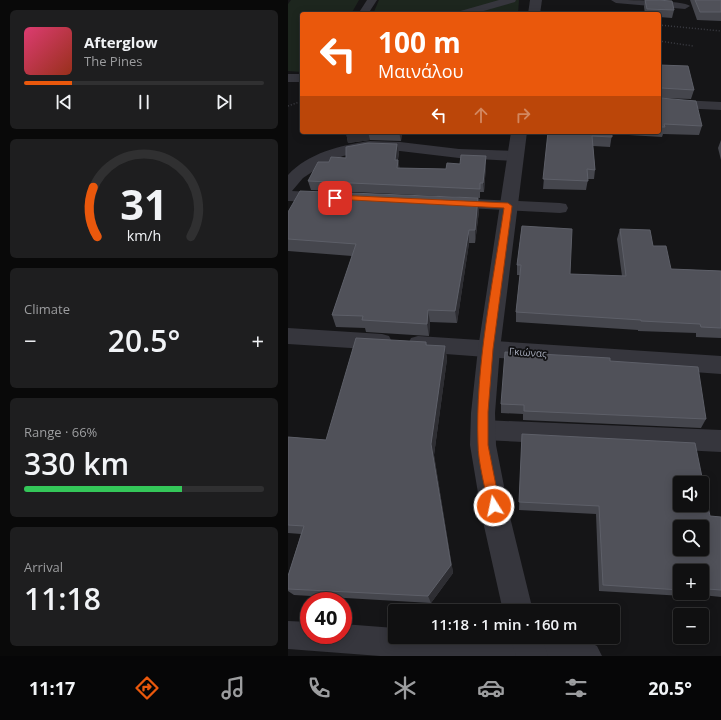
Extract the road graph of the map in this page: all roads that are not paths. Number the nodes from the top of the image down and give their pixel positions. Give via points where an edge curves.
1 (372, 0) edge
2 (511, 0) edge
3 (536, 0) edge
4 (616, 0) edge
5 (629, 1) edge
6 (356, 3) dead end
7 (685, 6) dead end
8 (358, 12) edge
9 (364, 12) edge
10 (468, 12) edge
11 (534, 12) edge
12 (630, 12) edge
13 (288, 78) edge
14 (300, 78) edge
15 (661, 103) edge
16 (721, 106) edge
17 (519, 134) edge
18 (515, 156) junction
19 (288, 188) edge
20 (343, 198) edge
21 (438, 202) edge
22 (508, 206) junction
23 (560, 208) dead end
24 (288, 336) edge
25 (489, 349) junction
26 (721, 365) edge
27 (483, 430) junction
28 (721, 441) edge
29 (516, 604) edge
30 (288, 636) edge
31 (529, 648) edge
32 (587, 656) edge

1 - 9 street
2 - 10 street
3 - 11 street
4 - 5 street
5 - 7 street
5 - 12 street
6 - 8 street
13 - 14 street
15 - 16 street
17 - 18 street
18 - 19 street via 363,146 310,165 299,173
18 - 22 street
19 - 20 street
21 - 22 street
22 - 23 street
22 - 25 street
24 - 25 street, Γκιώνας
25 - 26 street, Γκιώνας
25 - 27 street
27 - 28 street
27 - 29 street via 483,445 496,517
30 - 31 street
31 - 32 street

